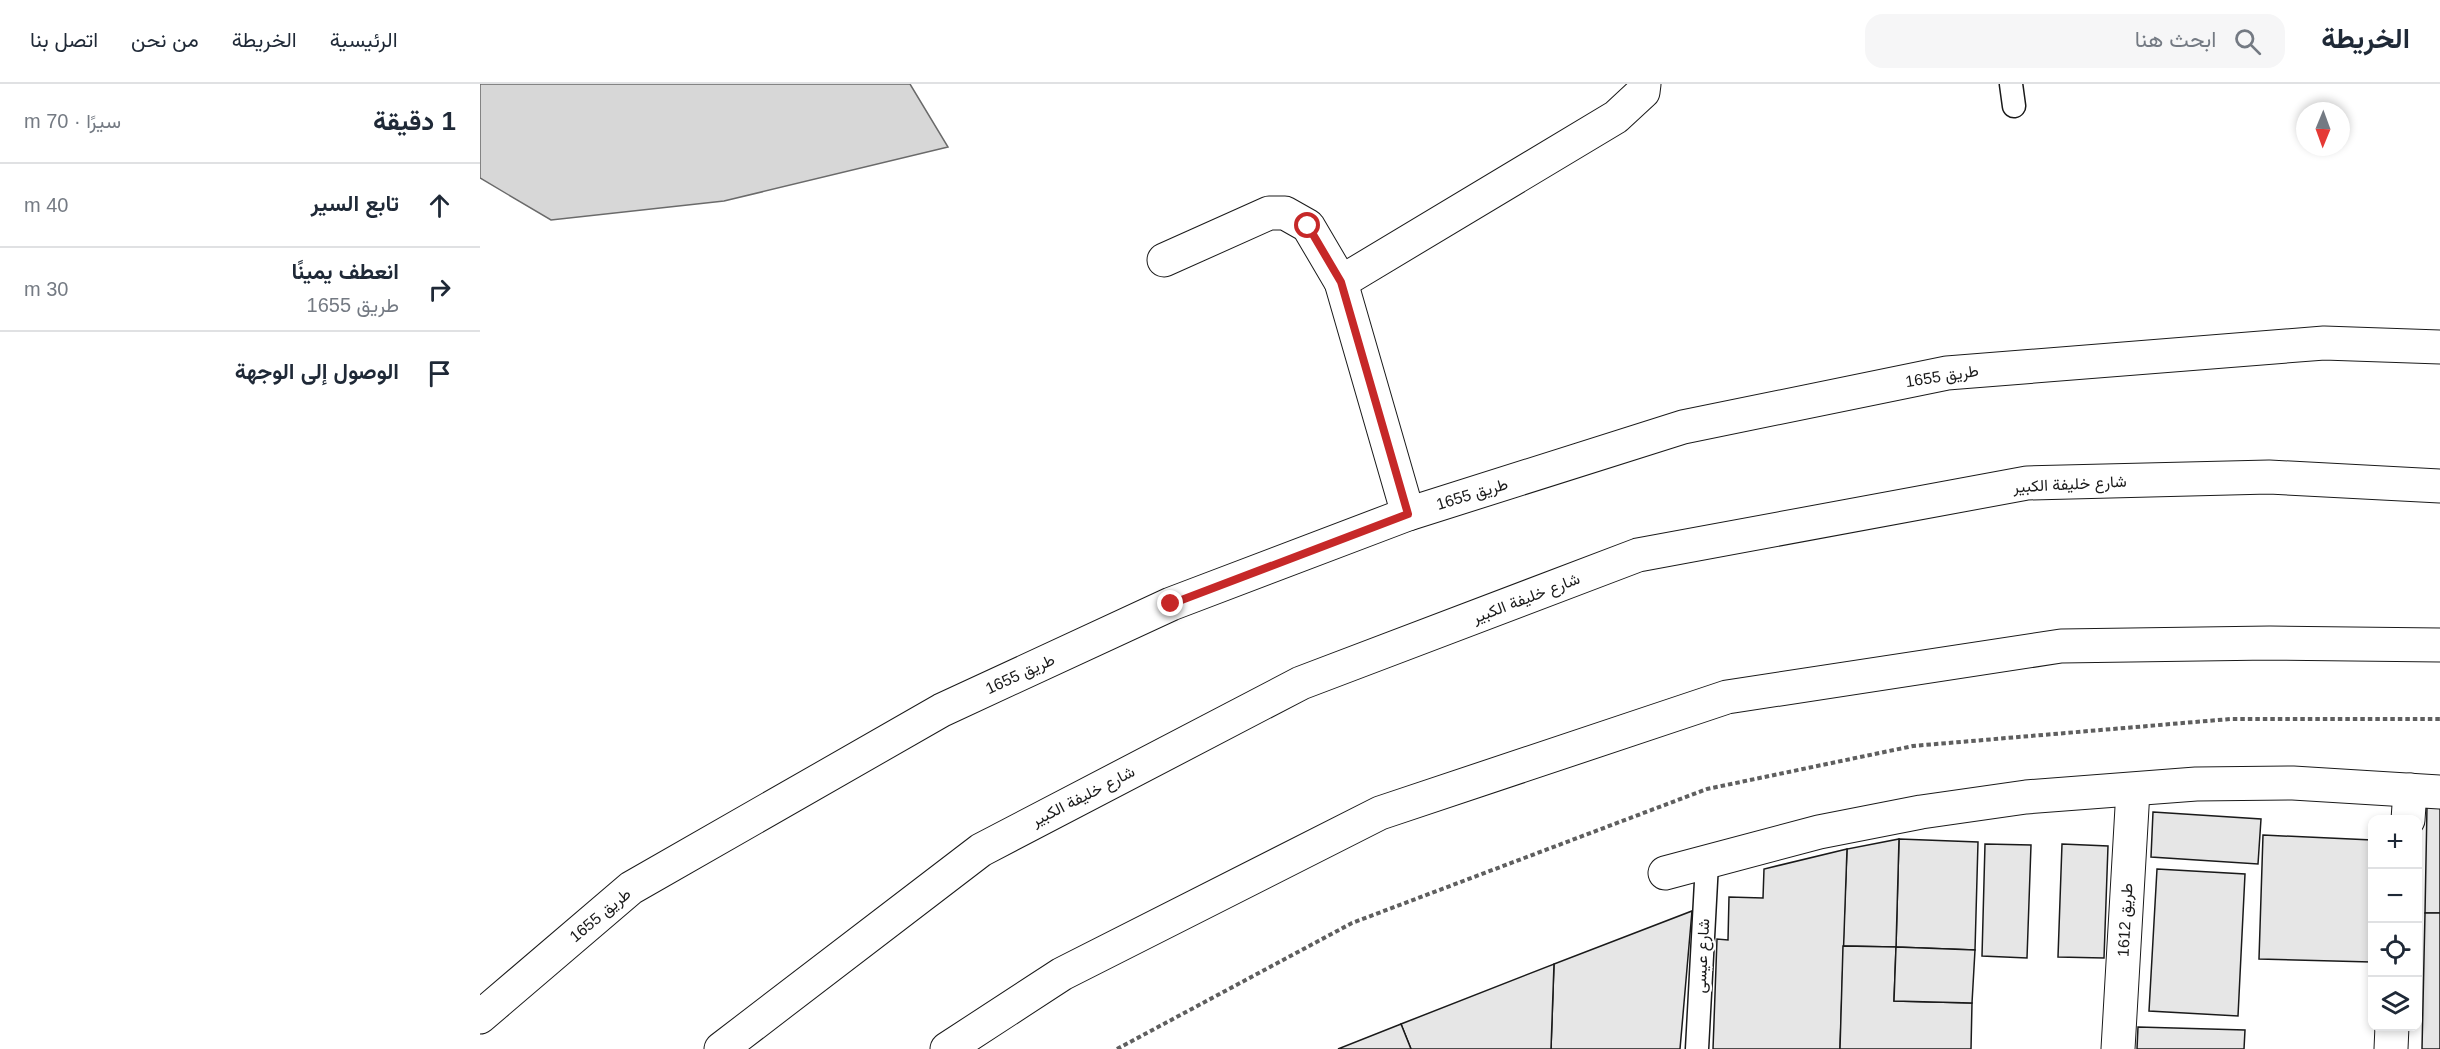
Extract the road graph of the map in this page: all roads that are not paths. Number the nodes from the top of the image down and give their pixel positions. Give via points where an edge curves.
1 (1644, 84) edge
2 (2011, 84) edge
3 (2014, 106) dead end
4 (1164, 260) dead end
5 (1341, 282) junction
6 (2440, 347) edge
7 (2440, 486) edge
8 (1408, 514) junction
9 (2440, 645) edge
10 (2133, 790) junction
11 (2420, 800) edge
12 (1707, 863) junction
13 (1665, 873) dead end
14 (480, 1017) edge
15 (2392, 1031) edge
16 (722, 1049) edge
17 (947, 1049) edge
18 (1697, 1049) edge
19 (2118, 1049) edge
20 (2391, 1049) edge

1 - 5 street via 1643,92 1616,117
2 - 3 lane
4 - 5 street via 1269,213 1285,213 1308,226
5 - 8 street
6 - 8 street, طريق 1655 via 2324,343 1947,373 1683,428
7 - 16 street, شارع خليفة الكبير via 2269,477 2027,483 1638,555 1301,683 981,850
8 - 14 street, طريق 1655 via 1171,604 942,710 631,888
9 - 17 street via 2061,646 1727,697 1380,813 1062,974
10 - 11 street via 2196,784 2282,783
10 - 12 street via 2026,796 1921,812 1819,832
10 - 19 street, طريق 1612
12 - 13 street
12 - 18 lane, شارع عيسى
15 - 20 street

